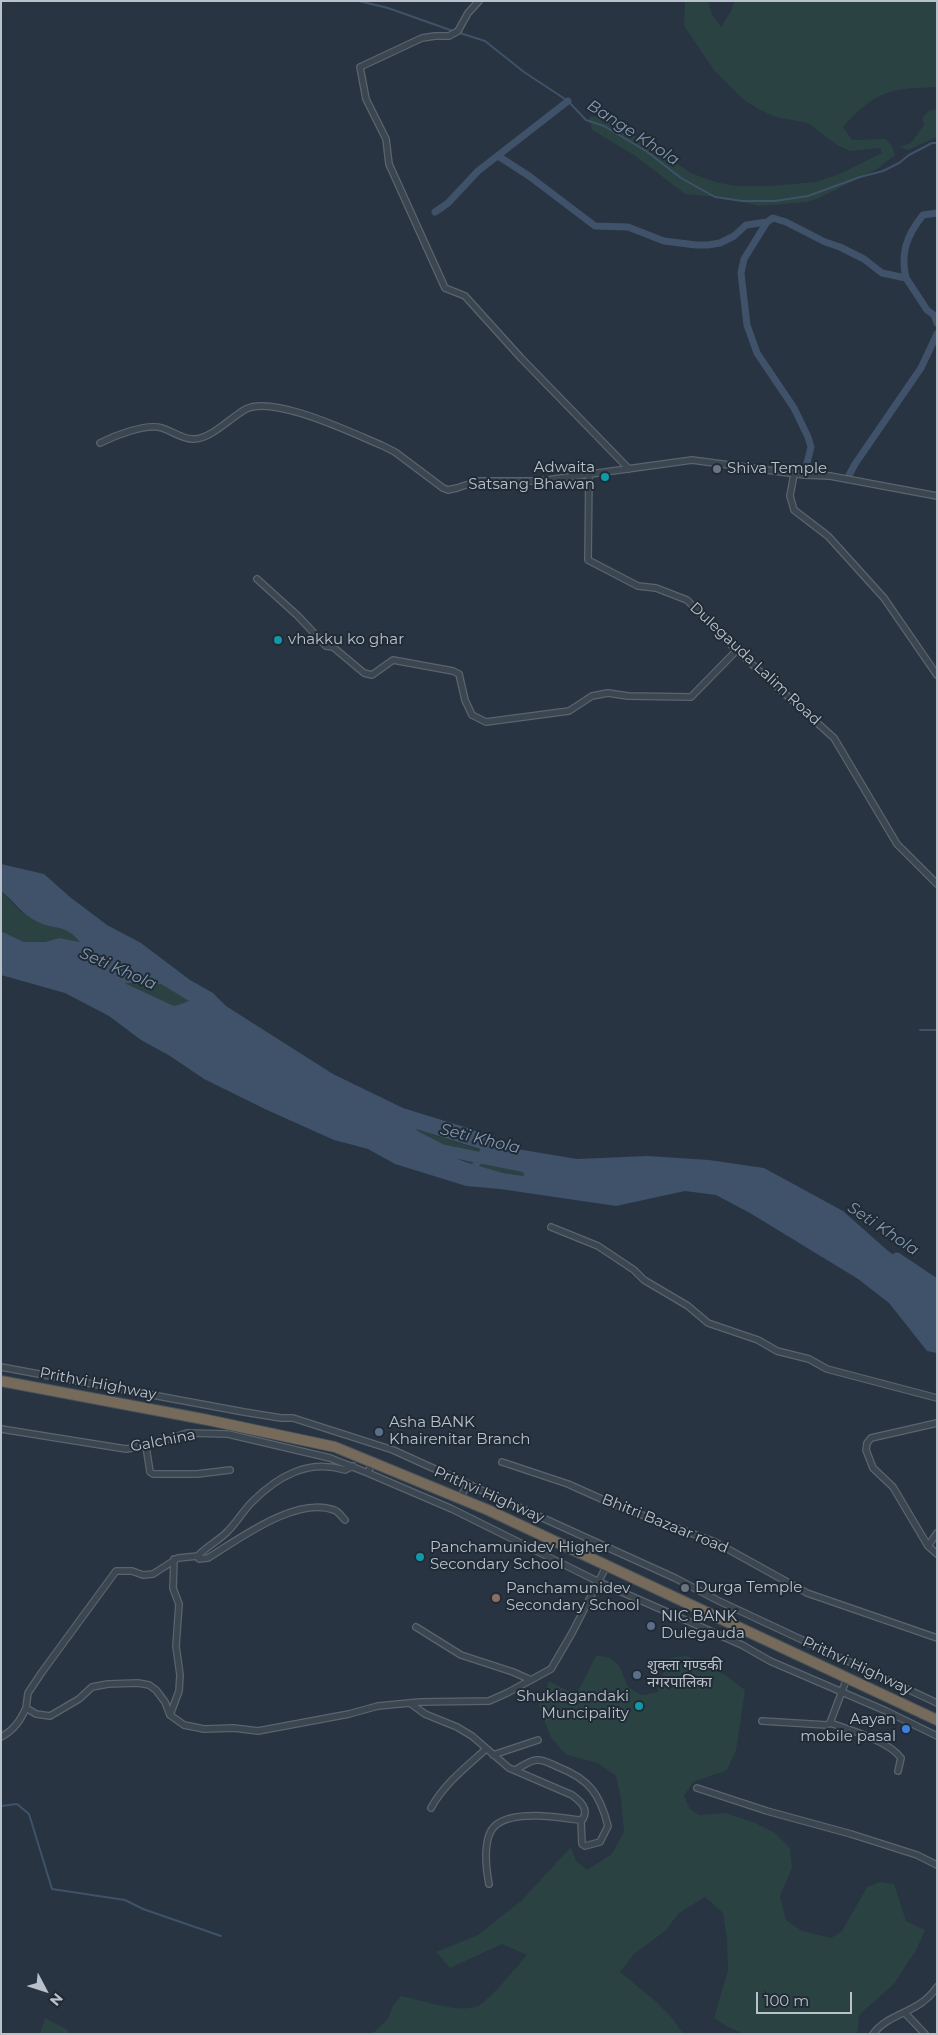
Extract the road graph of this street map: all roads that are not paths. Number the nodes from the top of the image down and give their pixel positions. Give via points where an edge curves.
1 (478, 1) edge
2 (100, 443) dead end
3 (629, 469) junction
4 (590, 473) junction
5 (794, 474) junction
6 (937, 496) edge
7 (258, 579) dead end
8 (737, 650) junction
9 (937, 675) edge
10 (937, 884) edge
11 (551, 1226) dead end
12 (1, 1367) edge
13 (1, 1381) edge
14 (937, 1398) edge
15 (937, 1423) edge
16 (1, 1429) edge
17 (146, 1446) junction
18 (373, 1461) junction
19 (502, 1462) dead end
20 (352, 1466) junction
21 (230, 1470) dead end
22 (368, 1473) junction
23 (468, 1484) junction
24 (460, 1498) junction
25 (345, 1520) dead end
26 (937, 1533) edge
27 (928, 1546) junction
28 (937, 1554) edge
29 (198, 1556) junction
30 (174, 1559) junction
31 (607, 1565) junction
32 (599, 1582) junction
33 (416, 1627) dead end
34 (937, 1638) edge
35 (847, 1678) junction
36 (531, 1680) junction
37 (841, 1692) junction
38 (410, 1703) junction
39 (937, 1703) edge
40 (26, 1708) junction
41 (170, 1715) junction
42 (937, 1720) edge
43 (762, 1721) dead end
44 (830, 1723) junction
45 (937, 1736) edge
46 (1, 1737) edge
47 (538, 1740) dead end
48 (486, 1749) junction
49 (493, 1755) junction
50 (515, 1770) junction
51 (898, 1771) dead end
52 (697, 1788) dead end
53 (431, 1808) dead end
54 (581, 1820) junction
55 (937, 1865) edge
56 (489, 1884) dead end
57 (936, 1991) edge
58 (905, 2013) junction
59 (873, 2034) edge
60 (925, 2034) edge

1 - 3 street via 458,31 449,36 422,38 360,68 366,99 386,139 389,164 446,288 465,296
2 - 4 street via 122,432 159,427 192,440 203,438 248,408 265,405 291,410 381,444 448,490 478,481 540,481
3 - 4 street
3 - 5 street via 692,460
4 - 8 street, Dulegauda Lalim Road via 588,560 638,586 656,588 687,600
5 - 6 street via 830,476
5 - 9 street via 790,496 794,510 828,536 884,598
7 - 8 street via 326,646 333,647 364,673 372,675 392,660 459,674 472,715 486,722 569,711 592,696 608,693 691,697
8 - 10 street, Dulegauda Lalim Road via 834,738 897,844
11 - 14 street via 598,1246 708,1323 777,1350 809,1358 827,1369
12 - 23 street via 292,1418 393,1450
13 - 18 highway, Prithvi Highway via 293,1437
15 - 27 street via 871,1438 866,1450 873,1468 893,1487
16 - 17 street, Galchina via 126,1449
17 - 20 street, Galchina via 187,1433 228,1434
17 - 21 street via 152,1474
18 - 22 street
18 - 24 highway, Prithvi Highway
19 - 34 street, Bhitri Bazaar road via 568,1484 715,1542 807,1593
20 - 22 street, Galchina
20 - 29 street via 345,1470 325,1466 295,1470 253,1501 226,1533
22 - 32 street, Galchina via 452,1509
23 - 24 street
23 - 39 street
24 - 31 highway, Prithvi Highway
25 - 29 street via 336,1510 318,1507 292,1512 267,1521 208,1558 203,1560
26 - 27 street
27 - 28 street
29 - 30 street
30 - 40 street via 153,1574 116,1571 28,1693
30 - 41 street via 173,1588 179,1604 176,1646 180,1675 179,1691
31 - 32 street
31 - 35 highway, Prithvi Highway
32 - 36 street via 550,1668
32 - 37 street, Galchina
33 - 36 street via 461,1655
35 - 37 street
35 - 42 highway, Prithvi Highway
36 - 38 street via 489,1701
37 - 44 street
37 - 45 street, Galchina
38 - 41 street via 378,1706 258,1731 204,1729 184,1725
38 - 48 street via 425,1714 472,1736
40 - 41 street via 36,1714 50,1716 92,1687 138,1683 156,1690
40 - 46 street via 11,1732
43 - 44 street via 822,1726
44 - 51 street via 897,1751 901,1758
47 - 49 street
48 - 49 street
48 - 53 street via 447,1784
49 - 50 street
50 - 54 street via 580,1801 585,1809
50 - 54 street via 542,1759 580,1777 590,1785 604,1810 608,1826 600,1842 582,1844
52 - 55 street via 917,1855
54 - 56 street via 523,1816 495,1825 485,1861
57 - 58 street
58 - 59 street via 884,2023
58 - 60 street

